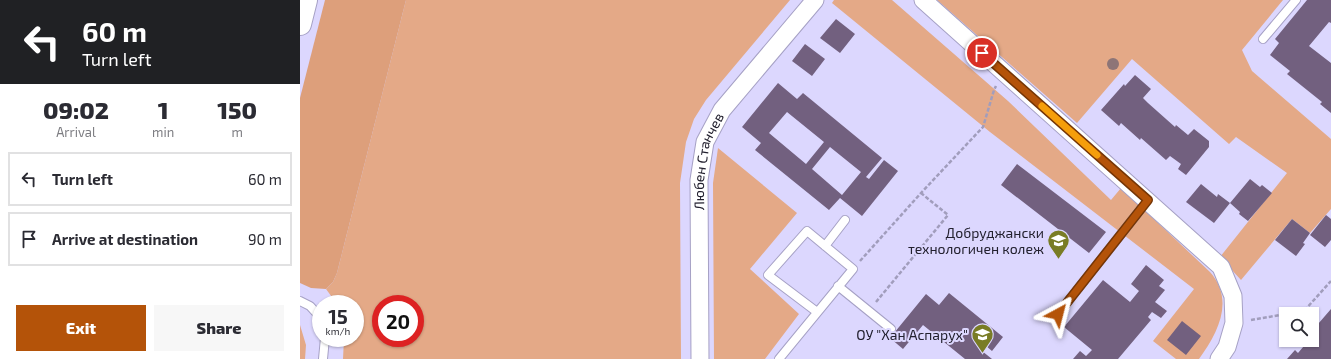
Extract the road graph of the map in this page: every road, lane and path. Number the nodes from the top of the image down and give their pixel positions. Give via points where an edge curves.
1 (815, 0) edge
2 (923, 0) edge
3 (1296, 0) edge
4 (1263, 39) dead end
5 (1005, 74) junction
6 (921, 193) junction
7 (1148, 200) junction
8 (845, 220) dead end
9 (825, 246) junction
10 (853, 268) junction
11 (1331, 282) edge
12 (838, 286) junction
13 (300, 301) edge
14 (1308, 307) edge
15 (312, 308) edge
16 (869, 310) junction
17 (817, 312) junction
18 (1058, 314) dead end
19 (1279, 315) edge
20 (1234, 323) junction
21 (892, 328) dead end
22 (324, 347) edge
23 (323, 359) edge
24 (700, 359) edge
25 (779, 359) edge
26 (1219, 359) edge

1 - 24 street, Любен Станчев via 722,110 705,142 699,180
2 - 5 street
3 - 4 lane
5 - 6 path via 994,90 984,127
5 - 7 street
6 - 10 path
6 - 16 path via 948,215
7 - 18 lane
7 - 20 street via 1221,267 1233,296
8 - 9 lane
9 - 10 lane
9 - 17 lane via 807,231 768,275
10 - 12 lane
11 - 14 path
12 - 16 lane
12 - 17 lane
13 - 15 lane
16 - 21 lane
17 - 25 lane
19 - 20 path
20 - 26 street via 1227,347
22 - 23 lane

